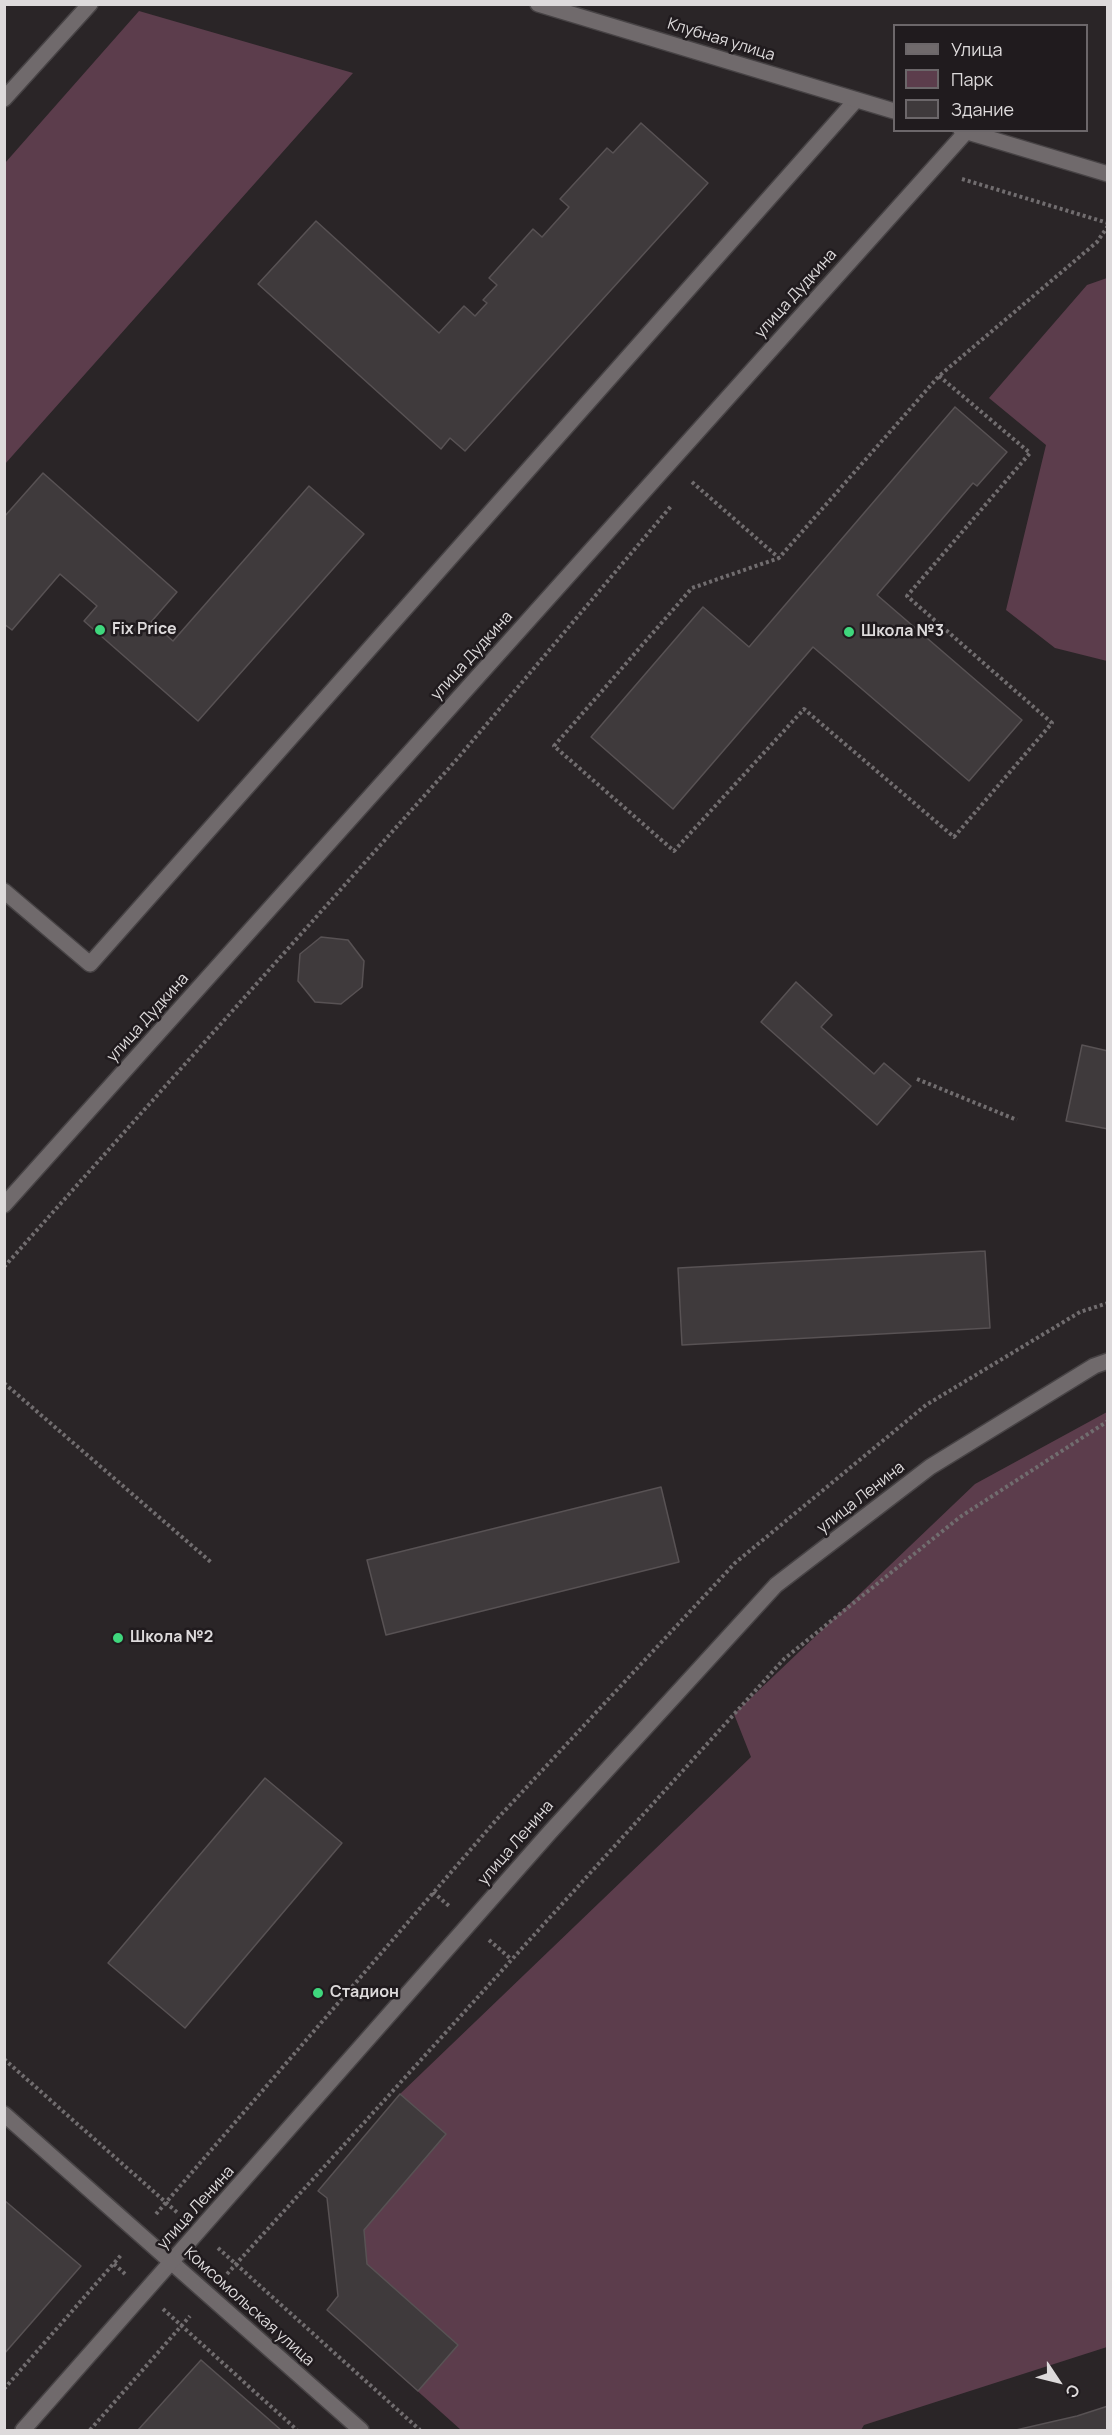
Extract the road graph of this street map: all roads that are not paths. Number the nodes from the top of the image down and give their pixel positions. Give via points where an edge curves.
1 (90, 4) edge
2 (538, 4) edge
3 (4, 99) edge
4 (856, 100) junction
5 (893, 111) edge
6 (963, 132) edge
7 (967, 132) edge
8 (1107, 174) edge
9 (4, 891) edge
10 (4, 1205) edge
11 (1107, 1361) edge
12 (4, 2114) edge
13 (171, 2262) junction
14 (23, 2430) edge
15 (361, 2430) edge

1 - 3 street
2 - 4 street, Клубная улица
4 - 5 street, Клубная улица
4 - 9 street via 90,964
6 - 10 street, улица Дудкина
7 - 8 street
11 - 13 street, улица Ленина via 930,1467 776,1585 550,1831
12 - 13 street, Комсомольская улица
13 - 14 street, улица Ленина
13 - 15 street, Комсомольская улица

